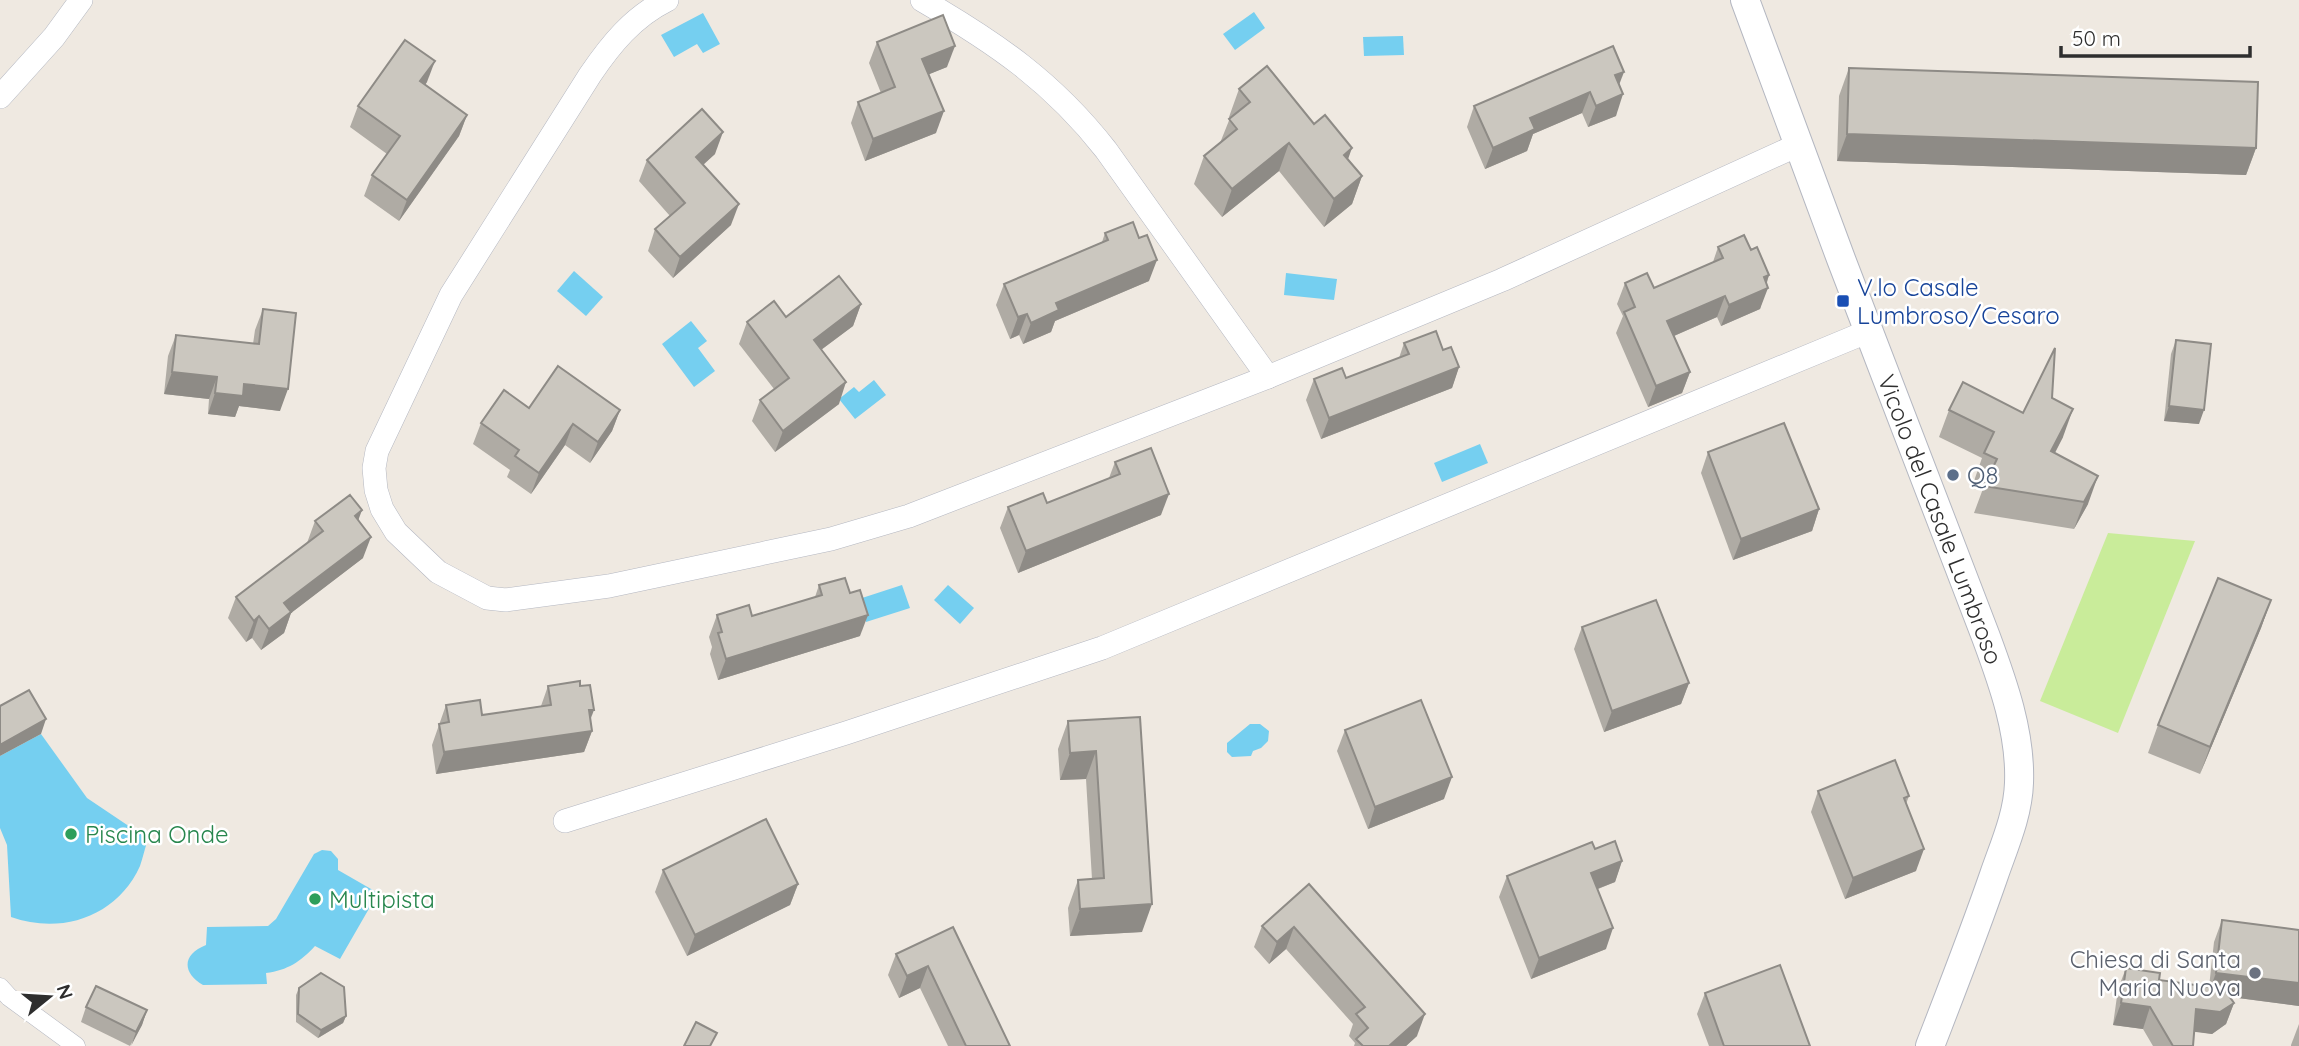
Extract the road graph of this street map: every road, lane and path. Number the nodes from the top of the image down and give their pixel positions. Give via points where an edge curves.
1 (81, 0) edge
2 (667, 0) edge
3 (922, 0) edge
4 (1745, 0) edge
5 (0, 97) edge
6 (1800, 144) junction
7 (1869, 331) junction
8 (1268, 377) junction
9 (565, 821) dead end
10 (0, 987) edge
11 (76, 1046) edge
12 (1930, 1046) edge

1 - 5 street
2 - 8 street via 622,33 590,75 456,286 379,445 374,473 386,517 410,547 443,576 482,597 506,600 609,586 842,537 909,516
3 - 8 street via 980,34 1080,118
4 - 6 street, Vicolo del Casale Lumbroso
6 - 7 street, Vicolo del Casale Lumbroso
6 - 8 street via 1502,279
7 - 9 street via 1102,648
7 - 12 street, Vicolo del Casale Lumbroso via 1996,664 2019,770 2010,827
10 - 11 street

